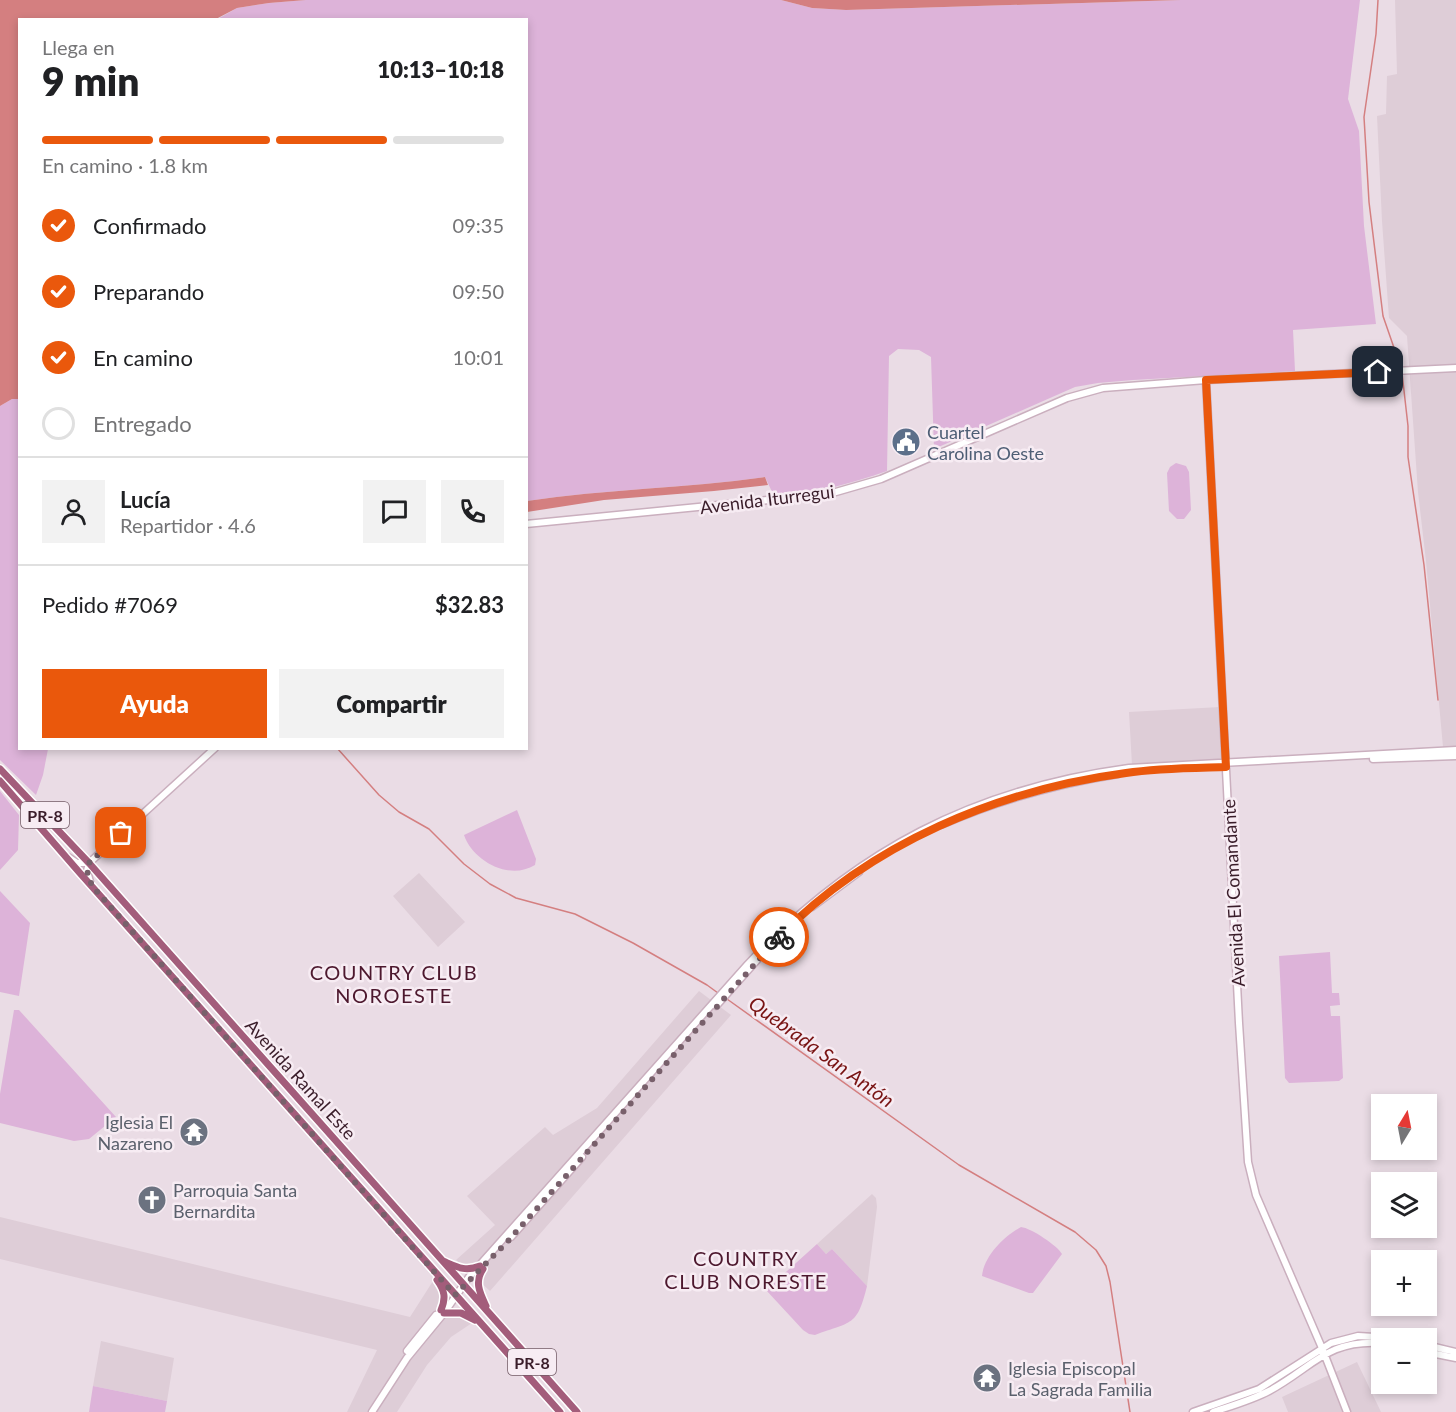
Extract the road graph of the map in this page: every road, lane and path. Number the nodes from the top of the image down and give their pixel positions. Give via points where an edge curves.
1 (1456, 368) edge
2 (1206, 380) junction
3 (528, 524) edge
4 (213, 750) edge
5 (1456, 750) edge
6 (1456, 756) edge
7 (1226, 765) junction
8 (0, 769) edge
9 (0, 781) edge
10 (62, 851) junction
11 (89, 863) junction
12 (92, 886) junction
13 (440, 1259) junction
14 (429, 1265) junction
15 (481, 1267) junction
16 (465, 1284) junction
17 (455, 1295) junction
18 (443, 1311) junction
19 (487, 1312) junction
20 (481, 1324) junction
21 (1371, 1337) edge
22 (1371, 1343) edge
23 (1437, 1348) edge
24 (1324, 1352) junction
25 (1456, 1352) edge
26 (1437, 1354) edge
27 (1456, 1358) edge
28 (369, 1412) edge
29 (560, 1412) edge
30 (577, 1412) edge
31 (1193, 1412) edge
32 (1212, 1412) edge
33 (1347, 1412) edge

1 - 2 street, Avenida Iturregui
2 - 3 street, Avenida Iturregui via 1081,393 881,479 829,494
2 - 7 street, Avenida El Comandante
4 - 11 street
5 - 7 street
6 - 7 street
7 - 15 street via 1129,768 1069,778 1003,796 900,842 838,881 775,936
7 - 24 street, Avenida El Comandante via 1248,1162 1256,1195
8 - 11 main road, Avenida Ramal Este / PR-8
9 - 10 main road, Avenida Ramal Este / PR-8
10 - 11 street via 77,863
10 - 12 main road, Avenida Ramal Este / PR-8
11 - 12 street via 87,871
11 - 13 main road, Avenida Ramal Este / PR-8
12 - 14 main road, Avenida Ramal Este / PR-8
13 - 15 main road via 464,1269
13 - 16 main road, Avenida Ramal Este / PR-8
14 - 17 main road, Avenida Ramal Este / PR-8
14 - 18 main road via 445,1293
15 - 16 street
15 - 19 main road via 477,1285
16 - 17 street
16 - 19 main road, Avenida Ramal Este / PR-8
17 - 18 street
17 - 20 main road, Avenida Ramal Este / PR-8
18 - 20 main road via 461,1313
18 - 28 street
19 - 30 main road, Avenida Ramal Este / PR-8
20 - 29 main road, Avenida Ramal Este / PR-8
21 - 24 street via 1331,1342
22 - 24 street via 1350,1344
23 - 25 street
24 - 31 street via 1259,1389
24 - 32 street via 1268,1392
24 - 33 street, Avenida El Comandante
26 - 27 street

